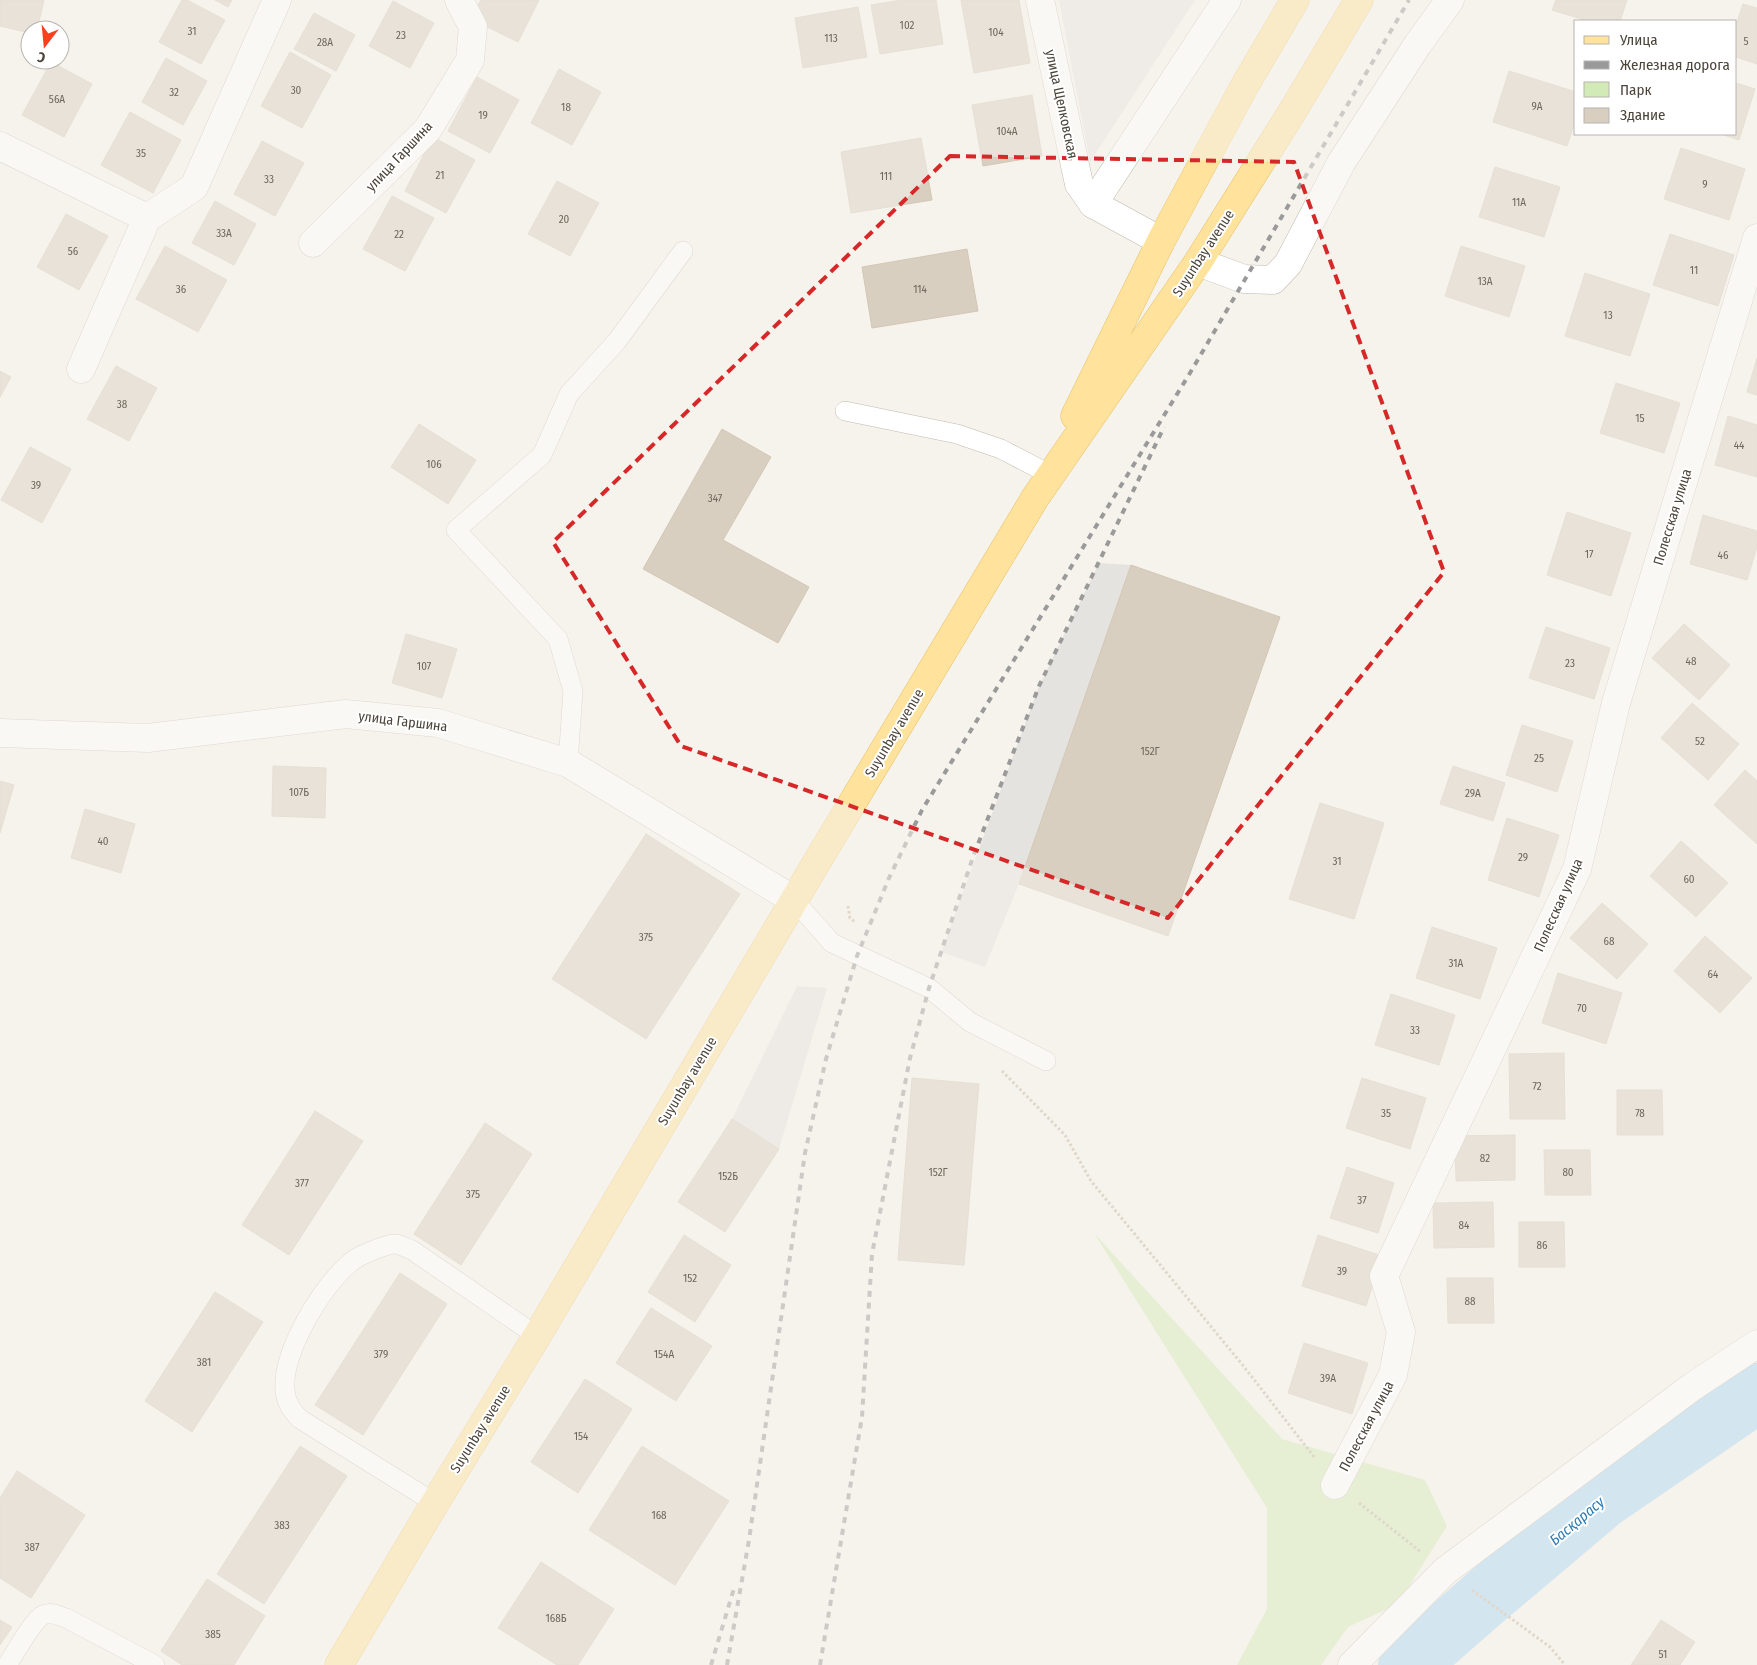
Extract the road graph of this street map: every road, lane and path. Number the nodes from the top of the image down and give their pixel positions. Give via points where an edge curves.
1 (277, 0) edge
2 (459, 0) edge
3 (1040, 0) edge
4 (1227, 0) edge
5 (1295, 0) edge
6 (1359, 0) edge
7 (1450, 0) edge
8 (0, 146) edge
9 (1094, 204) junction
10 (147, 218) junction
11 (1757, 238) edge
12 (1161, 241) junction
13 (313, 243) dead end
14 (683, 251) dead end
15 (1198, 262) junction
16 (81, 369) dead end
17 (845, 411) dead end
18 (1047, 473) junction
19 (1035, 498) junction
20 (0, 733) edge
21 (568, 763) junction
22 (794, 900) junction
23 (848, 906) dead end
24 (861, 927) dead end
25 (1046, 1061) dead end
26 (997, 1065) dead end
27 (537, 1336) junction
28 (1757, 1344) edge
29 (1335, 1485) junction
30 (435, 1503) junction
31 (1446, 1572) junction
32 (7, 1665) edge
33 (155, 1665) edge
34 (339, 1665) edge
35 (1352, 1665) edge
36 (1565, 1665) edge

1 - 10 street via 194,187
2 - 13 street, улица Гаршина via 473,27 470,60 428,130
3 - 9 street, улица Щелковская via 1078,184
4 - 9 street
5 - 12 main road, Suyunbay avenue via 1245,84
6 - 15 main road, Suyunbay avenue
7 - 15 street via 1341,163 1288,264 1273,280 1244,279
8 - 10 street
9 - 12 street
10 - 16 street
11 - 29 street, Полесская улица via 1616,703 1577,869 1384,1276 1401,1332 1393,1375
12 - 18 main road, Suyunbay avenue
14 - 21 lane via 617,341 569,394 542,455 456,530 558,639 573,691
15 - 19 main road, Suyunbay avenue
17 - 18 lane via 957,434 1001,449
18 - 19 main road, Suyunbay avenue
19 - 22 main road, Suyunbay avenue
20 - 21 street, улица Гаршина via 148,738 346,714 438,722
21 - 22 street, улица Гаршина
22 - 25 lane via 832,943 930,988 970,1022
22 - 27 main road, Suyunbay avenue
23 - 24 path via 850,918
26 - 29 path via 1065,1135 1091,1181 1241,1363
27 - 30 main road, Suyunbay avenue
27 - 30 lane via 412,1250 394,1244 366,1253 349,1263 326,1290 297,1337 285,1390 290,1408 300,1419
28 - 31 street via 1692,1387
29 - 31 path
30 - 34 main road, Suyunbay avenue
31 - 35 street
31 - 36 path via 1550,1647
32 - 33 lane via 35,1623 43,1615 53,1613

